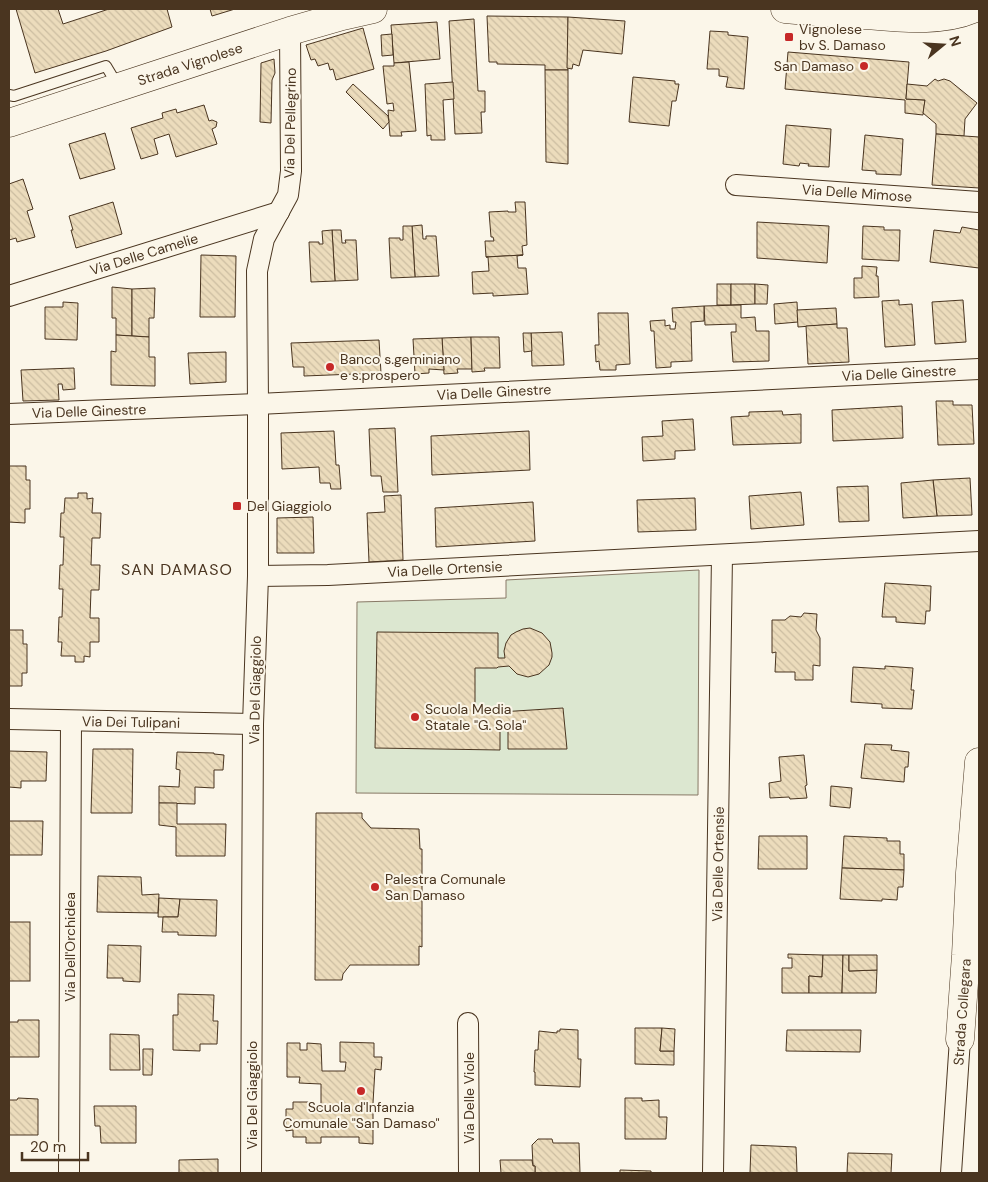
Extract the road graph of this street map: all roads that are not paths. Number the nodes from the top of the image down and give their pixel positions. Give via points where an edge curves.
1 (373, 9) edge
2 (785, 9) edge
3 (973, 9) edge
4 (290, 31) junction
5 (118, 87) junction
6 (9, 95) edge
7 (9, 123) edge
8 (736, 185) dead end
9 (979, 202) edge
10 (279, 212) junction
11 (9, 296) edge
12 (979, 369) edge
13 (258, 404) junction
14 (9, 414) edge
15 (979, 541) edge
16 (722, 554) junction
17 (258, 576) junction
18 (9, 719) edge
19 (71, 721) junction
20 (253, 724) junction
21 (979, 762) edge
22 (975, 882) edge
23 (975, 956) edge
24 (979, 1018) edge
25 (468, 1023) dead end
26 (960, 1039) junction
27 (69, 1173) edge
28 (251, 1173) edge
29 (469, 1173) edge
30 (713, 1173) edge
31 (951, 1173) edge

1 - 4 main road, Strada Vignolese
2 - 3 main road via 930,18
4 - 5 main road, Strada Vignolese
4 - 10 street, Via Del Pellegrino via 291,171 288,195
5 - 6 lane via 106,66
5 - 7 main road, Strada Vignolese
8 - 9 street, Via Delle Mimose
10 - 11 street, Via Delle Camelie
10 - 13 street, Via Del Giaggiolo via 264,239 257,272
12 - 13 street, Via Delle Ginestre
13 - 14 street, Via Delle Ginestre
13 - 17 street, Via Del Giaggiolo
15 - 16 street, Via Delle Ortensie
16 - 17 street, Via Delle Ortensie
16 - 30 street, Via Delle Ortensie
17 - 20 street, Via Del Giaggiolo
18 - 19 street, Via Dei Tulipani
19 - 20 street, Via Dei Tulipani
19 - 27 street, Via Dell'Orchidea
20 - 28 street, Via Del Giaggiolo
21 - 22 main road, Strada Collegara
22 - 23 main road, Strada Collegara
23 - 26 main road, Strada Collegara
24 - 26 main road
25 - 29 street, Via Delle Viole
26 - 31 street, Strada Collegara

